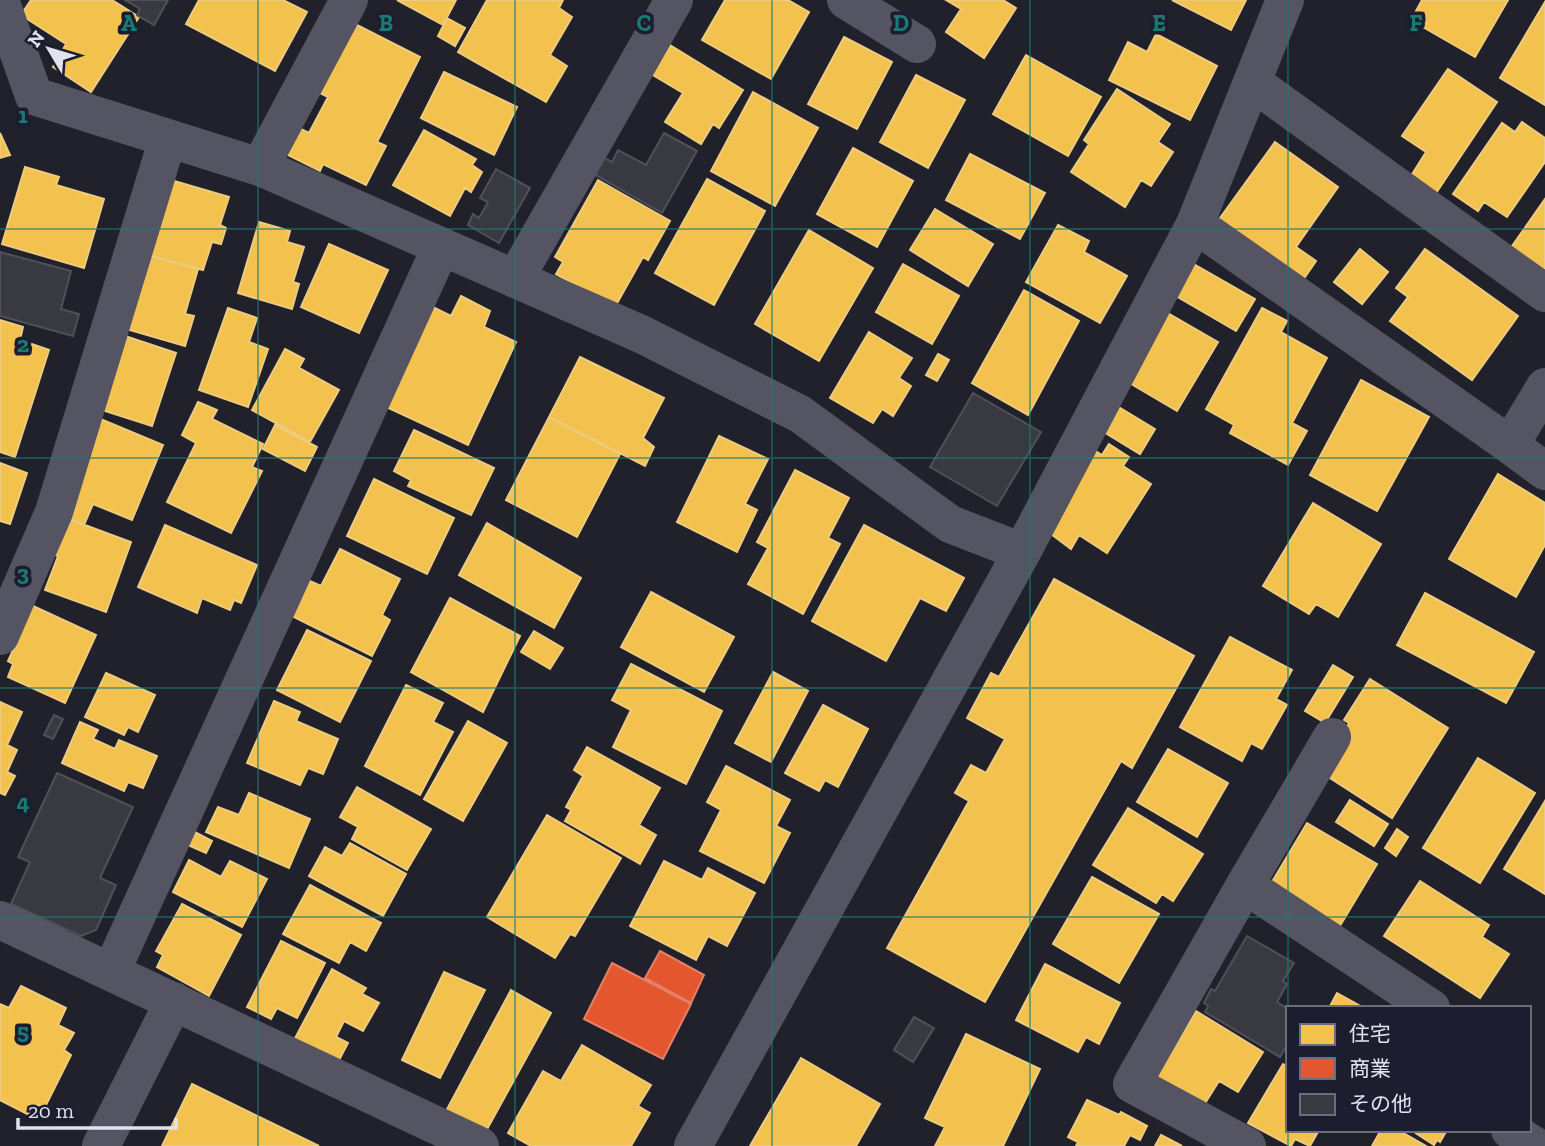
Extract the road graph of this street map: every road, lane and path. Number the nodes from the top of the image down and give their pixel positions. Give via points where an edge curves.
1 (0, 0) edge
2 (349, 0) edge
3 (674, 0) edge
4 (846, 0) edge
5 (1285, 0) edge
6 (917, 44) dead end
7 (1252, 82) junction
8 (168, 138) junction
9 (260, 167) junction
10 (1195, 224) junction
11 (441, 247) junction
12 (515, 279) junction
13 (1545, 293) edge
14 (1545, 387) edge
15 (1510, 445) junction
16 (1545, 471) edge
17 (1022, 552) junction
18 (0, 636) edge
19 (1332, 737) dead end
20 (1245, 885) junction
21 (0, 920) edge
22 (111, 972) junction
23 (174, 1001) junction
24 (1428, 1006) edge
25 (1513, 1132) edge
26 (101, 1146) edge
27 (480, 1146) edge
28 (693, 1146) edge
29 (1247, 1146) edge
30 (1535, 1146) edge

1 - 8 street via 34,96
2 - 9 street
3 - 12 street
4 - 6 street
5 - 7 street
7 - 10 street
7 - 13 street
8 - 9 street
8 - 18 street via 54,512
9 - 11 street
10 - 15 street
10 - 17 street
11 - 12 street
11 - 22 street
12 - 17 street via 641,334 800,414 950,524
14 - 15 street
15 - 16 street
17 - 28 street
19 - 20 street
20 - 24 street
20 - 29 street via 1132,1084
21 - 22 street
22 - 23 street
23 - 26 street
23 - 27 street
25 - 30 street

